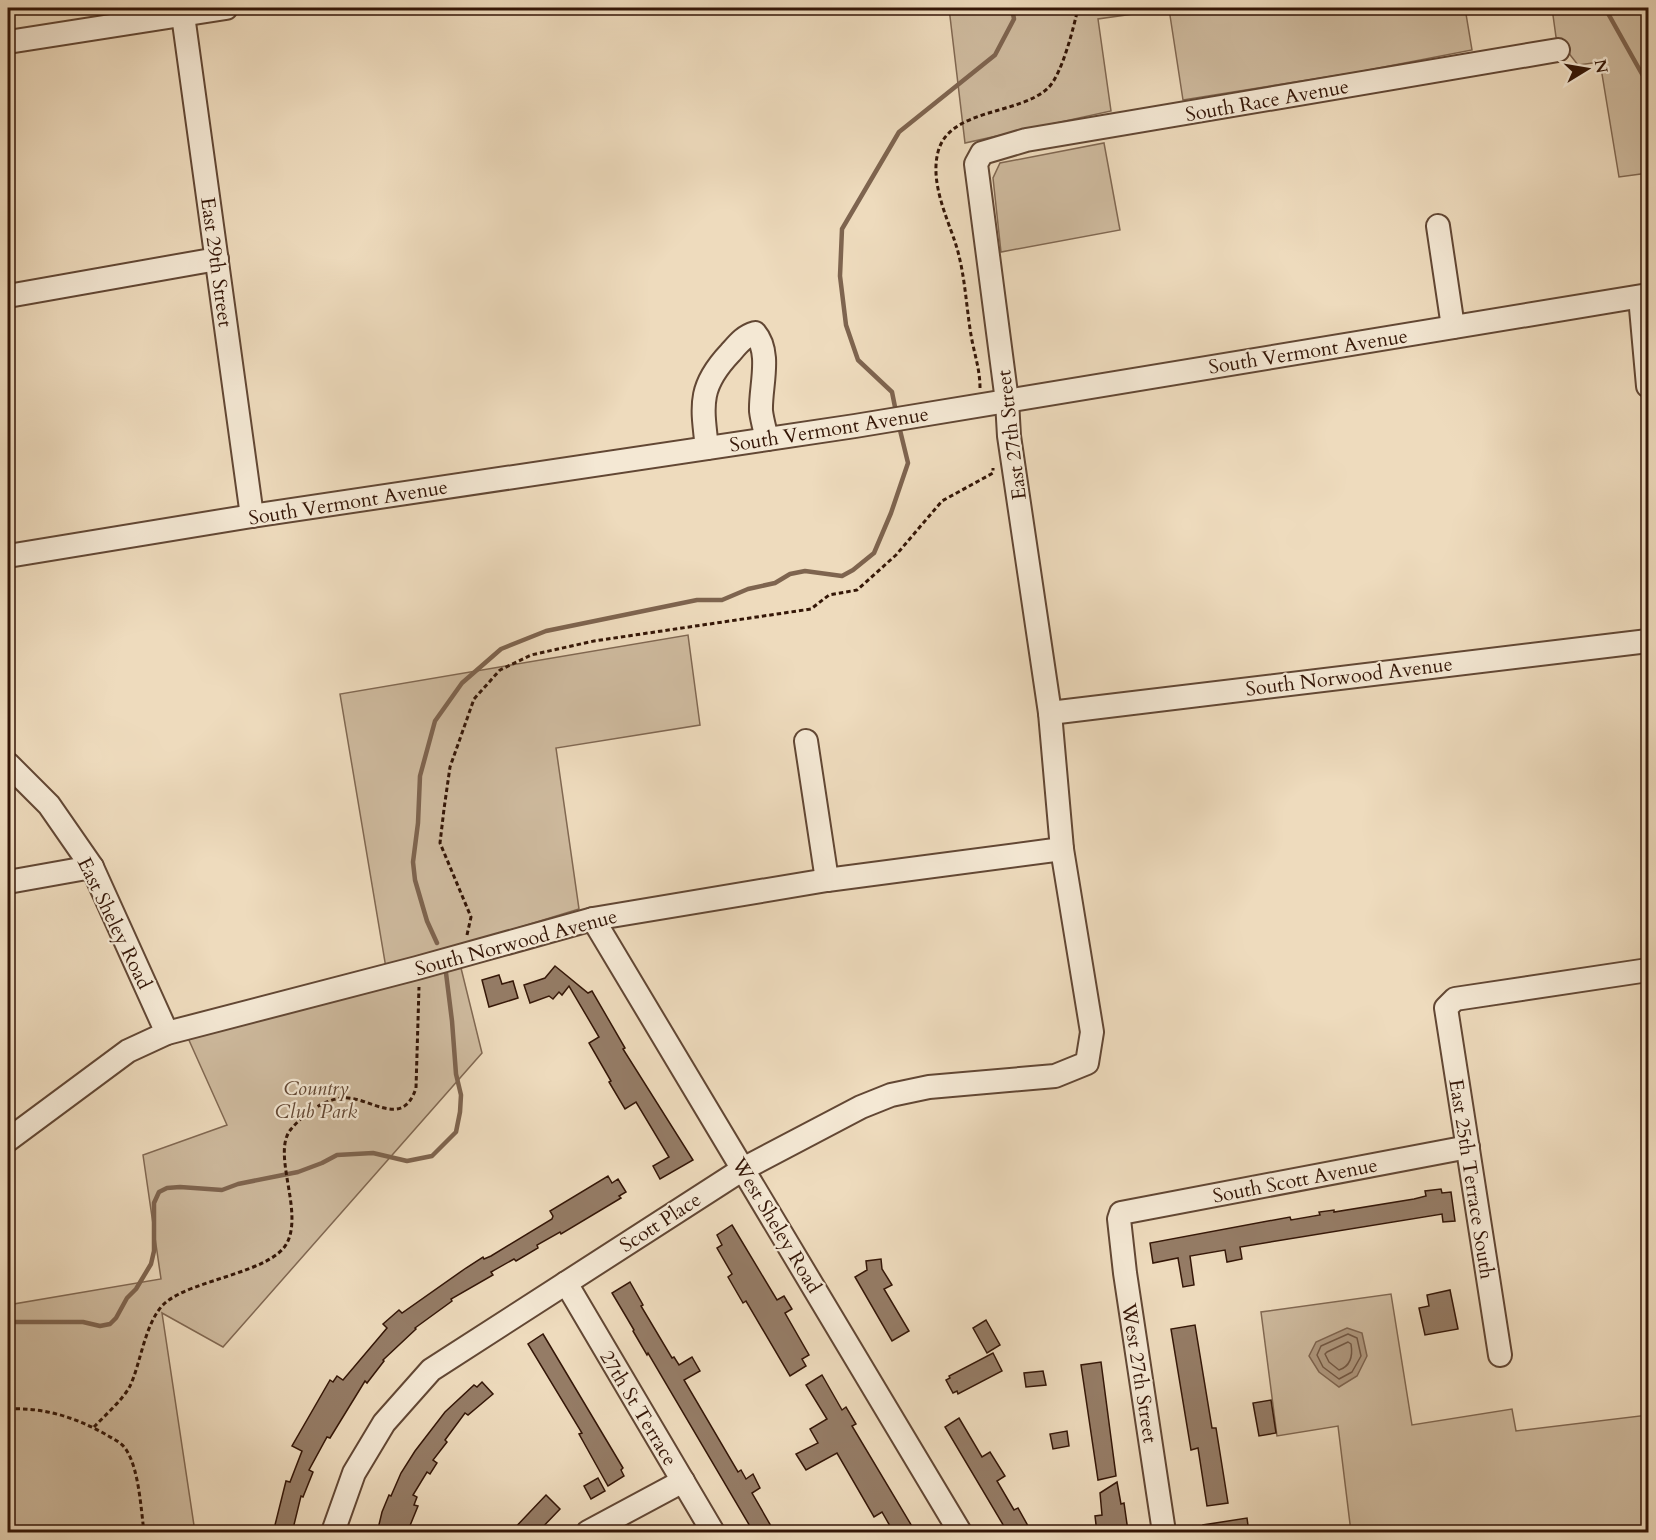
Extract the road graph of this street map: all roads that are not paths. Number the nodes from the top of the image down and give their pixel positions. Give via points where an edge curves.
1 (226, 8) edge
2 (182, 11) edge
3 (8, 42) edge
4 (1558, 50) dead end
5 (980, 157) joint
6 (1438, 226) dead end
7 (217, 259) junction
8 (8, 296) edge
9 (1644, 296) edge
10 (1453, 327) junction
11 (1648, 386) edge
12 (1000, 402) junction
13 (767, 439) junction
14 (707, 448) junction
15 (252, 516) junction
16 (8, 556) edge
17 (1648, 641) edge
18 (1050, 713) junction
19 (806, 741) dead end
20 (8, 764) edge
21 (1062, 849) junction
22 (92, 867) junction
23 (827, 880) junction
24 (8, 882) edge
25 (593, 919) junction
26 (1648, 970) edge
27 (167, 1033) junction
28 (1088, 1063) joint
29 (8, 1140) edge
30 (1468, 1147) junction
31 (743, 1169) junction
32 (1122, 1213) joint
33 (566, 1283) junction
34 (1500, 1355) dead end
35 (682, 1481) junction
36 (333, 1533) edge
37 (588, 1533) edge
38 (713, 1533) edge
39 (960, 1533) edge
40 (1164, 1533) edge

1 - 2 street
2 - 3 street
2 - 7 street, East 29th Street
4 - 5 street, South Race Avenue via 1026,140 982,153
5 - 12 street, East 27th Street via 976,164
6 - 10 street
7 - 8 street
7 - 15 street, East 29th Street
9 - 10 street, South Vermont Avenue
9 - 11 street
10 - 12 street, South Vermont Avenue
12 - 13 street, South Vermont Avenue
12 - 18 street, East 27th Street via 1010,436
13 - 14 street, South Vermont Avenue
13 - 14 street via 761,412 765,363 755,333 746,335 720,363 706,386 702,409
14 - 15 street, South Vermont Avenue
15 - 16 street, South Vermont Avenue
17 - 18 street, South Norwood Avenue
18 - 21 street, East 27th Street
19 - 23 street
20 - 22 street, East Sheley Road via 49,805
21 - 23 street, South Norwood Avenue
21 - 28 street, East 27th Street via 1092,1032
22 - 24 street
22 - 27 street, East Sheley Road
23 - 25 street, South Norwood Avenue
25 - 27 street, South Norwood Avenue
25 - 31 street, West Sheley Road
26 - 30 street, East 25th Terrace South via 1449,1003 1446,1008
27 - 29 street, South Norwood Avenue via 128,1051
28 - 31 street, Scott Place via 1055,1076 929,1087 891,1095
30 - 32 street, South Scott Avenue
30 - 34 street, East 25th Terrace South
31 - 33 street, Scott Place
31 - 39 street, West Sheley Road
32 - 40 street, West 27th Street via 1119,1219 1125,1273
33 - 35 street, 27th St Terrace
33 - 36 street, Scott Place via 430,1370 384,1423 354,1473
35 - 37 street
35 - 38 street, 27th St Terrace

